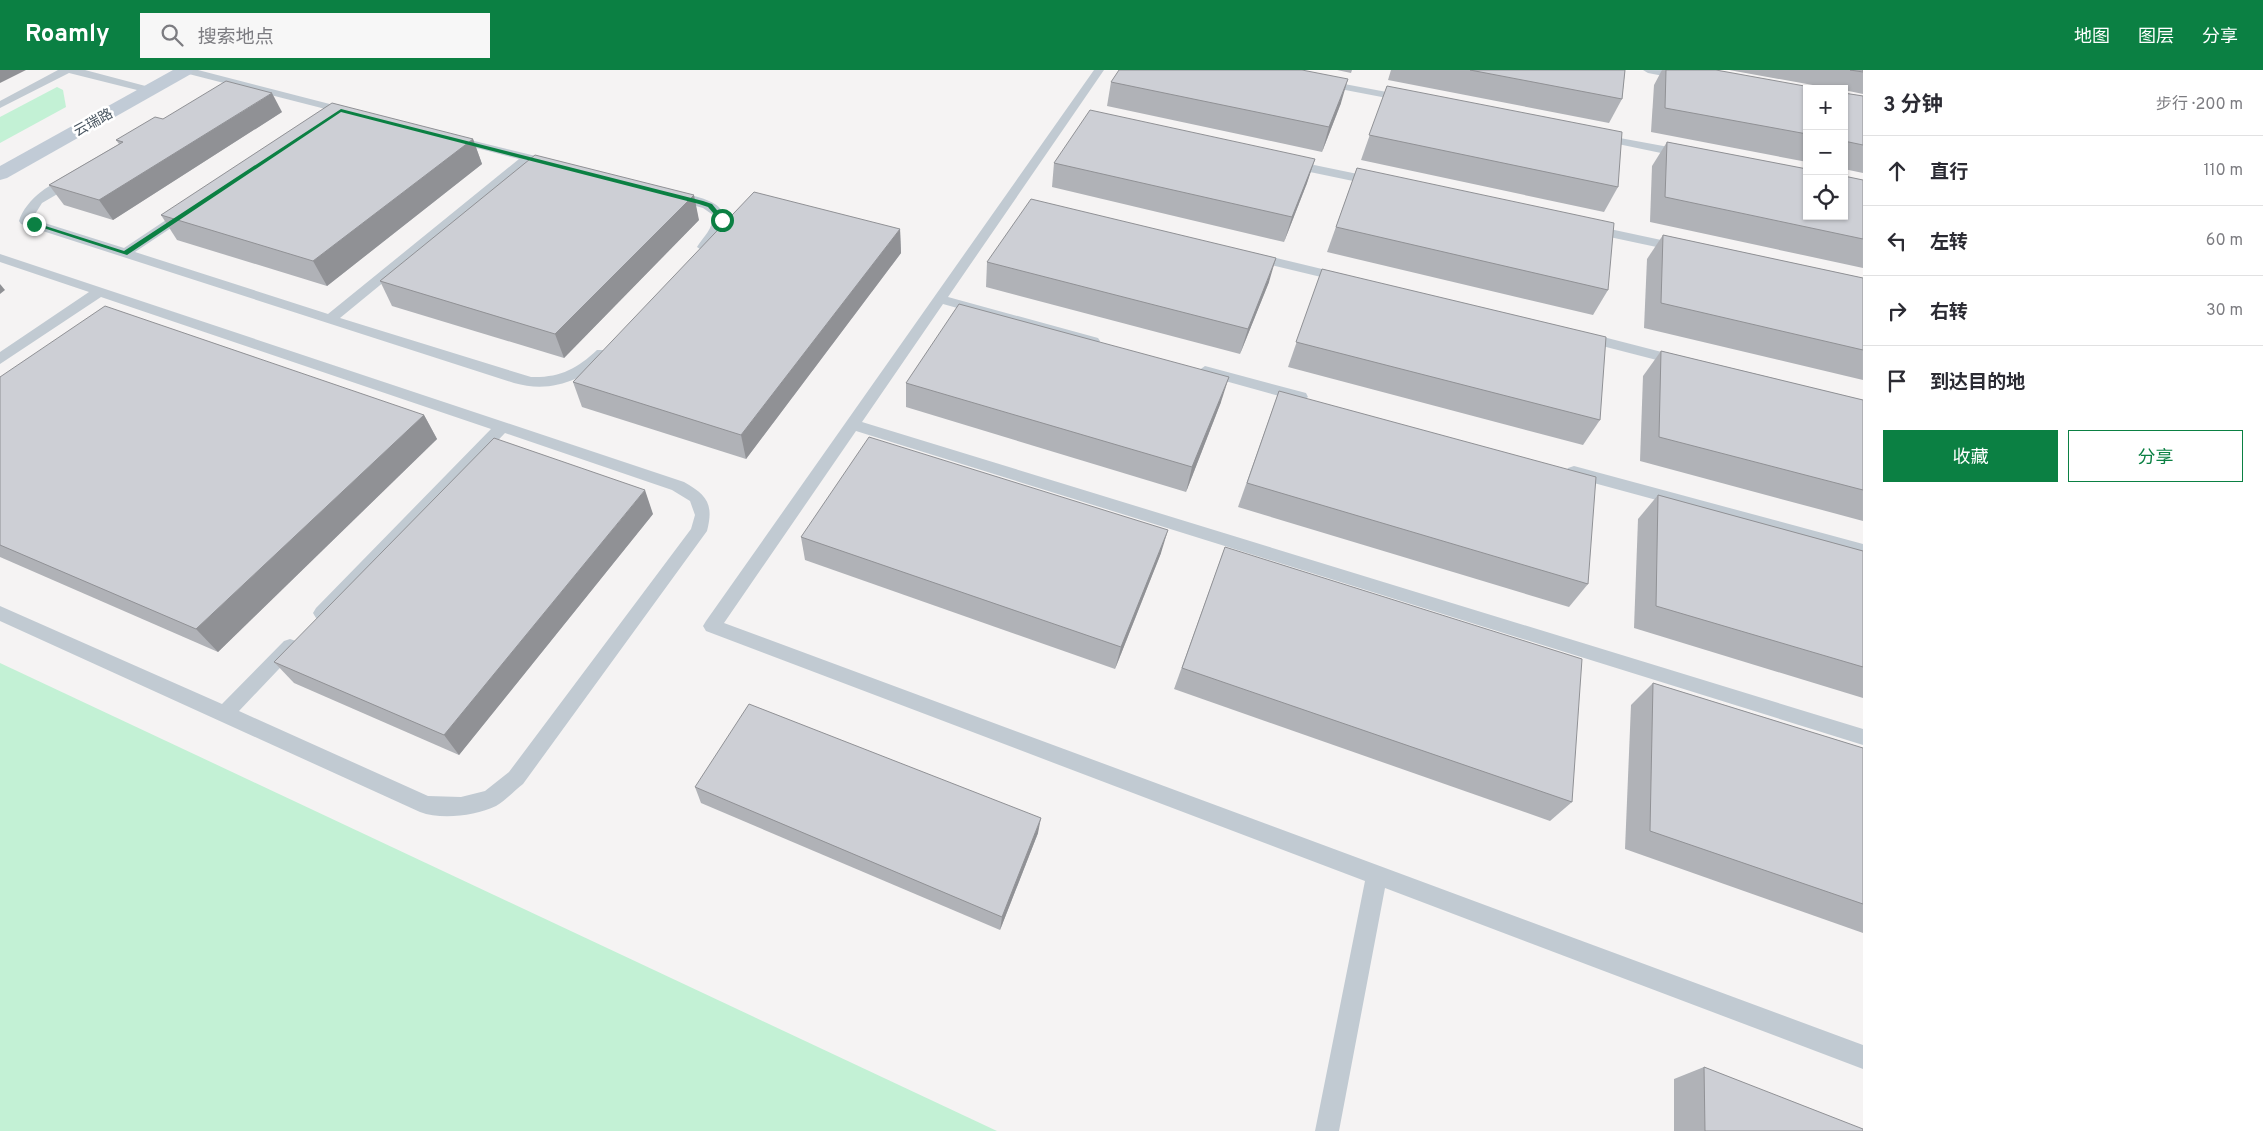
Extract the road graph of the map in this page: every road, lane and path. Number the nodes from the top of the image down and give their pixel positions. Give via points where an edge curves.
1 (66, 70) edge
2 (72, 70) edge
3 (185, 70) edge
4 (1099, 70) edge
5 (1648, 70) edge
6 (1694, 78) edge
7 (1308, 80) edge
8 (235, 83) junction
9 (149, 90) junction
10 (218, 93) edge
11 (1415, 101) edge
12 (0, 105) edge
13 (341, 110) junction
14 (359, 115) edge
15 (324, 121) edge
16 (1582, 134) edge
17 (444, 137) edge
18 (1699, 157) edge
19 (528, 158) junction
20 (1281, 162) edge
21 (567, 168) edge
22 (86, 172) edge
23 (0, 174) edge
24 (1388, 185) edge
25 (663, 193) edge
26 (1010, 197) junction
27 (1030, 202) edge
28 (199, 204) edge
29 (1582, 227) edge
30 (1688, 250) edge
31 (1233, 252) edge
32 (124, 254) junction
33 (694, 256) edge
34 (0, 258) edge
35 (1359, 282) edge
36 (100, 291) junction
37 (939, 299) junction
38 (330, 320) junction
39 (1572, 335) edge
40 (614, 341) edge
41 (1112, 346) edge
42 (0, 359) edge
43 (1698, 366) edge
44 (1190, 367) edge
45 (1315, 401) edge
46 (852, 424) junction
47 (502, 426) junction
48 (1555, 466) edge
49 (1863, 550) edge
50 (0, 613) edge
51 (224, 714) junction
52 (1863, 737) edge
53 (1377, 875) junction
54 (1863, 1057) edge
55 (1327, 1131) edge

1 - 12 lane
2 - 9 lane
3 - 8 lane
3 - 9 street, 云瑞路
4 - 26 lane via 1072,116
5 - 6 lane
7 - 11 lane
8 - 10 lane
8 - 13 lane
9 - 23 street, 云瑞路
13 - 14 lane
13 - 15 lane
16 - 18 lane
17 - 19 lane
19 - 21 lane
19 - 38 lane
20 - 24 lane
22 - 32 lane via 32,205 25,220
25 - 33 lane via 710,205 722,220 715,234
26 - 27 lane
26 - 37 lane
28 - 32 lane
29 - 30 lane
31 - 35 lane
32 - 38 lane
34 - 36 lane
36 - 42 lane
36 - 47 lane
37 - 41 lane
37 - 46 lane
38 - 40 lane via 534,383 562,380 579,374
39 - 43 lane
44 - 45 lane
46 - 52 lane
46 - 53 lane via 712,626
47 - 51 lane
47 - 51 lane via 678,486 697,497 704,515 699,532 516,778 490,799 461,806 426,805
48 - 49 lane
50 - 51 lane
53 - 54 lane
53 - 55 lane

